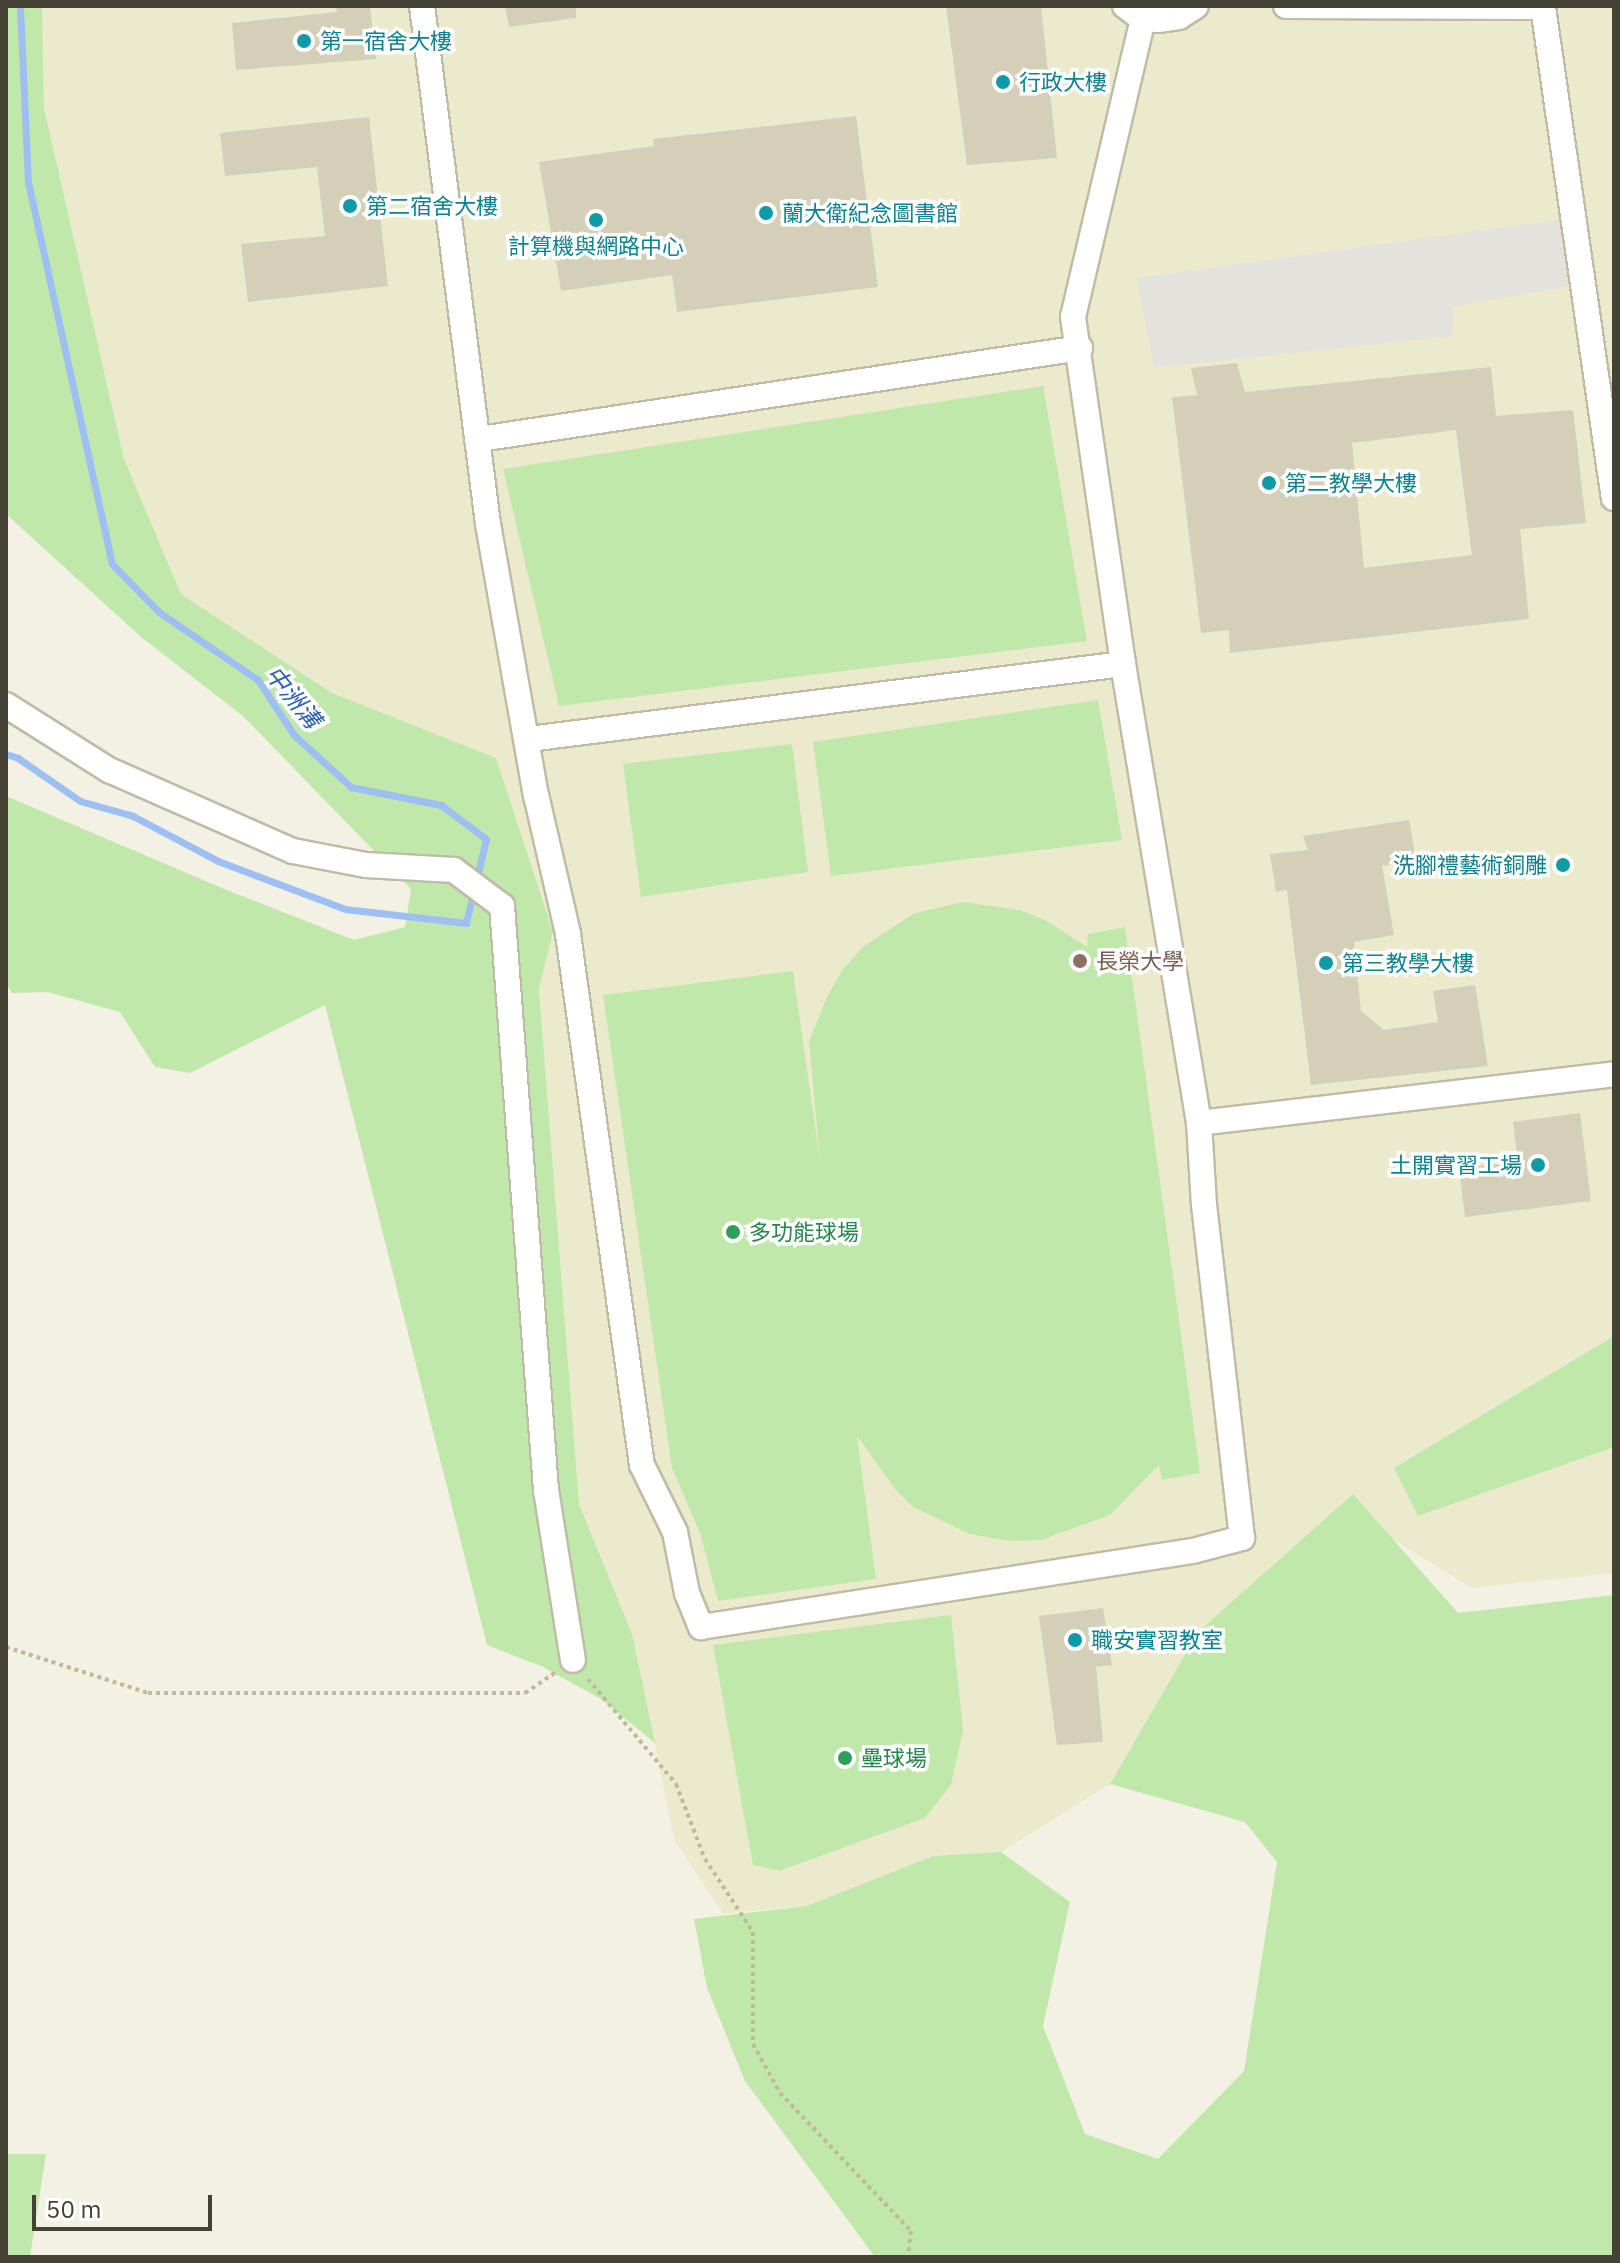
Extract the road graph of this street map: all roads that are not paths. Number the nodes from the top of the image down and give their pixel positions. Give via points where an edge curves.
1 (422, 6) edge
2 (1196, 6) edge
3 (1286, 6) edge
4 (1134, 12) edge
5 (1080, 348) junction
6 (480, 439) junction
7 (1614, 498) edge
8 (1123, 664) junction
9 (6, 705) edge
10 (529, 739) junction
11 (1614, 1074) edge
12 (1199, 1123) junction
13 (573, 1660) road end

1 - 6 lane
2 - 4 lane via 1179,17
3 - 7 lane via 1543,7
4 - 5 lane via 1073,317
5 - 6 lane
5 - 8 lane
6 - 10 lane via 488,524
8 - 10 lane
8 - 12 lane
9 - 13 lane via 109,770 293,851 366,865 454,870 502,906 546,1490
10 - 12 lane via 536,795 568,934 642,1465 675,1532 687,1593 701,1627 1193,1551 1242,1538
11 - 12 lane

